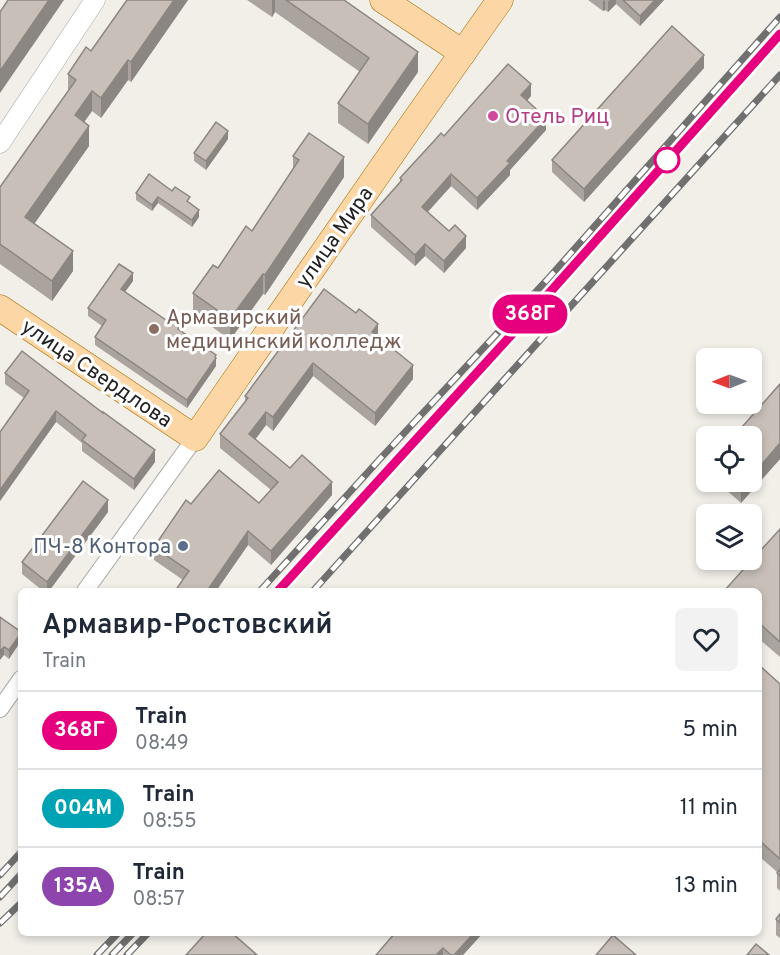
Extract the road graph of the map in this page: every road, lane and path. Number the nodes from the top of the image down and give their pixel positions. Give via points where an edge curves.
1 (95, 0) edge
2 (383, 0) edge
3 (500, 0) edge
4 (463, 53) junction
5 (0, 143) edge
6 (0, 308) edge
7 (195, 438) junction
8 (87, 588) edge
9 (18, 684) edge
10 (0, 709) edge

1 - 5 street
2 - 4 main road
3 - 4 main road, улица Мира
4 - 7 main road, улица Мира
6 - 7 main road, улица Свердлова
7 - 8 street, улица Мира
9 - 10 street

